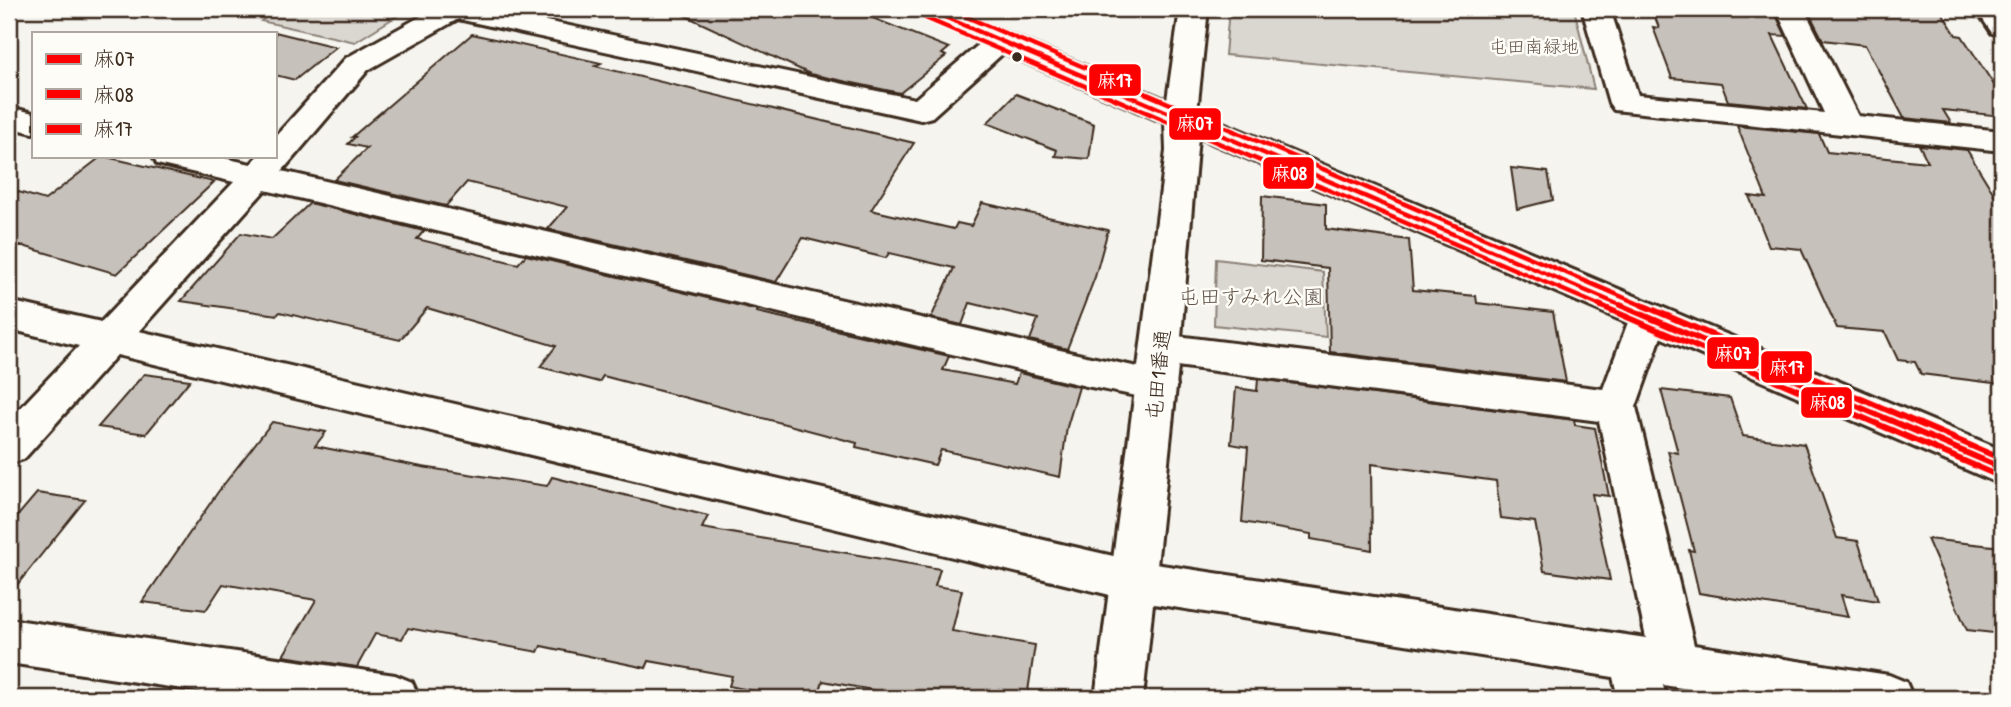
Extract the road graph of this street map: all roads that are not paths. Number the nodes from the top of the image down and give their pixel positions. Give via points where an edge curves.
1 (453, 9) edge
2 (1194, 9) edge
3 (1596, 9) edge
4 (1790, 9) edge
5 (1990, 9) edge
6 (943, 12) edge
7 (2002, 27) edge
8 (1000, 41) junction
9 (9, 117) edge
10 (1181, 117) junction
11 (32, 123) edge
12 (1846, 125) junction
13 (2002, 141) edge
14 (276, 156) edge
15 (177, 158) edge
16 (275, 158) edge
17 (258, 177) junction
18 (9, 316) edge
19 (1649, 317) junction
20 (107, 340) junction
21 (1159, 367) junction
22 (1616, 407) junction
23 (9, 447) edge
24 (2002, 468) edge
25 (1135, 581) junction
26 (9, 640) edge
27 (1650, 673) edge
28 (396, 698) edge
29 (1119, 698) edge
30 (1889, 698) edge

1 - 8 street via 921,110
1 - 14 street via 357,64
2 - 10 street, 屯田1番通
3 - 12 street via 1625,103
4 - 12 street
5 - 7 street
6 - 8 street
8 - 10 street
9 - 11 street
10 - 19 street
10 - 21 street, 屯田1番通
12 - 13 street
15 - 17 street
16 - 17 street
17 - 20 street
17 - 21 street via 1086,371
18 - 20 street
19 - 22 street
19 - 24 street
20 - 23 street
20 - 25 street
21 - 22 street
21 - 25 street, 屯田1番通
22 - 27 street
25 - 27 street
25 - 29 street, 屯田1番通
26 - 28 street
27 - 30 street

